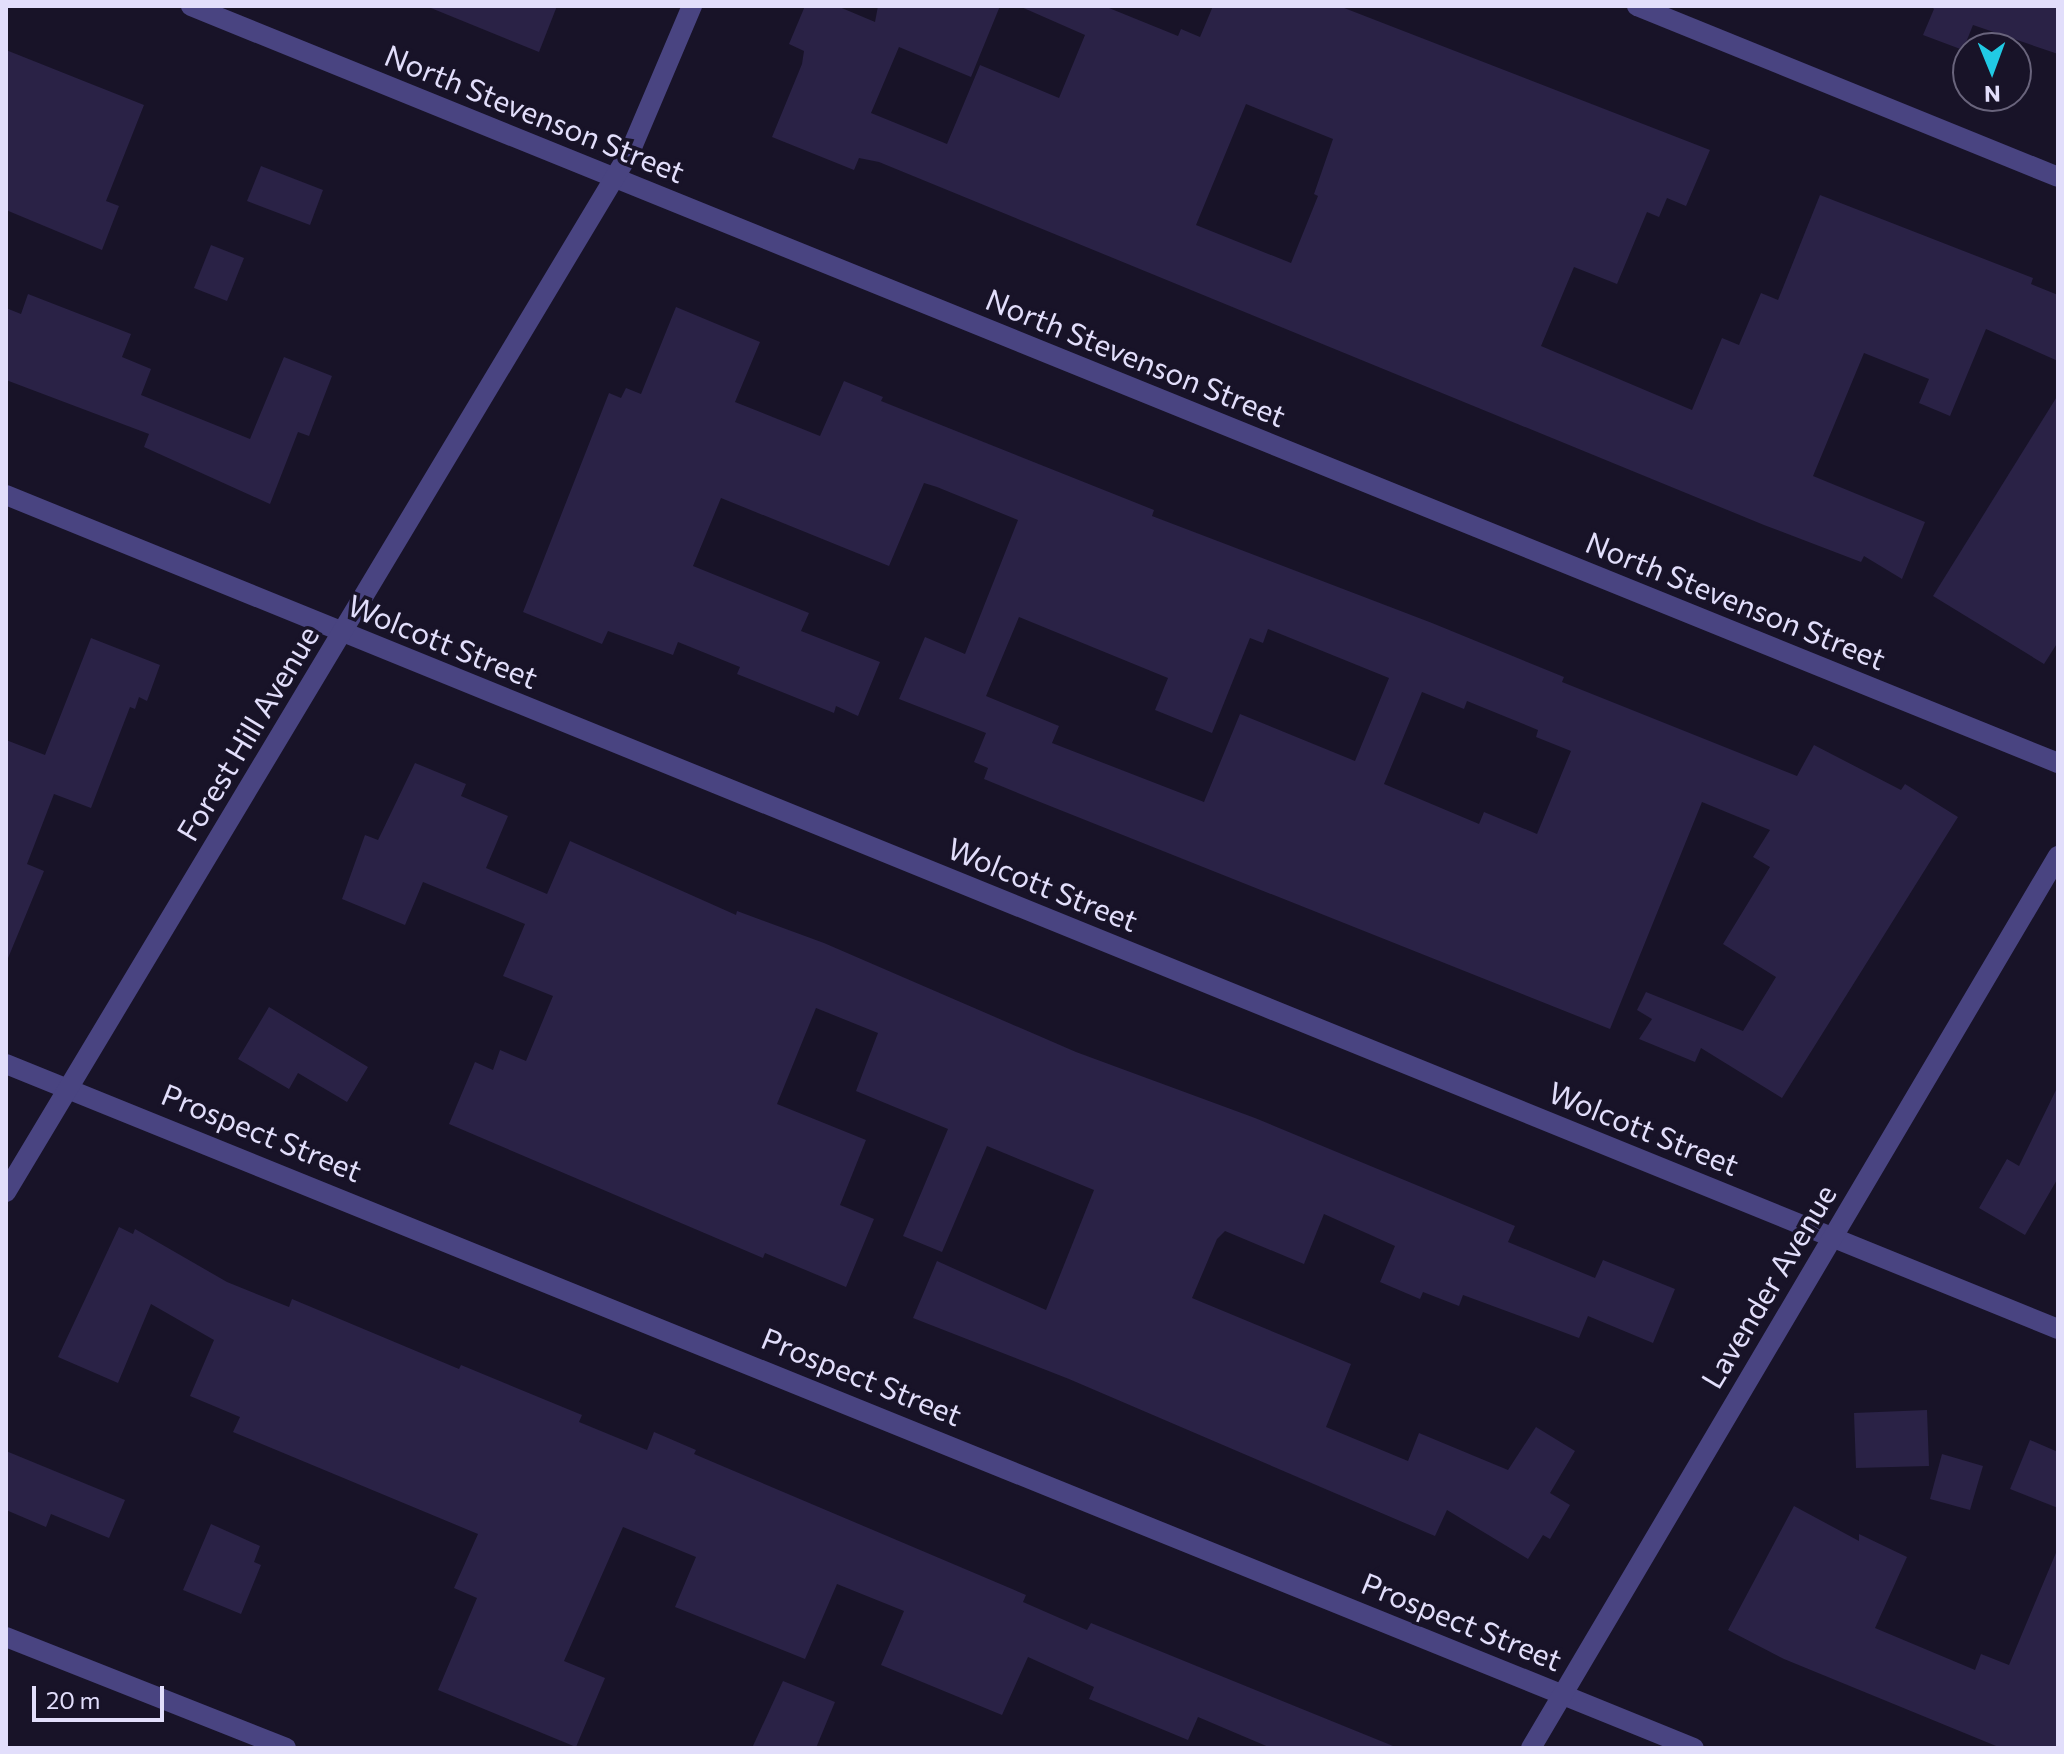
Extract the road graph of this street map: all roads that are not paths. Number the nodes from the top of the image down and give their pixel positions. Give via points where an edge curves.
1 (191, 6) edge
2 (692, 6) edge
3 (1637, 6) edge
4 (612, 177) junction
5 (2058, 177) edge
6 (6, 495) edge
7 (342, 632) junction
8 (2058, 763) edge
9 (2058, 856) edge
10 (6, 1064) edge
11 (69, 1088) junction
12 (6, 1192) edge
13 (1831, 1237) junction
14 (2058, 1329) edge
15 (6, 1637) edge
16 (1563, 1695) junction
17 (286, 1748) edge
18 (1531, 1748) edge
19 (1694, 1748) edge

1 - 4 street, North Stevenson Street
2 - 4 street, Forest Hill Avenue via 641,130
3 - 5 street
4 - 7 street, Forest Hill Avenue
4 - 8 street, North Stevenson Street
6 - 7 street, Wolcott Street
7 - 11 street, Forest Hill Avenue
7 - 13 street, Wolcott Street
9 - 13 street, Lavender Avenue
10 - 11 street, Prospect Street
11 - 12 street, Forest Hill Avenue
11 - 16 street, Prospect Street
13 - 14 street, Wolcott Street
13 - 16 street, Lavender Avenue
15 - 17 street
16 - 18 street, Lavender Avenue
16 - 19 street, Prospect Street

